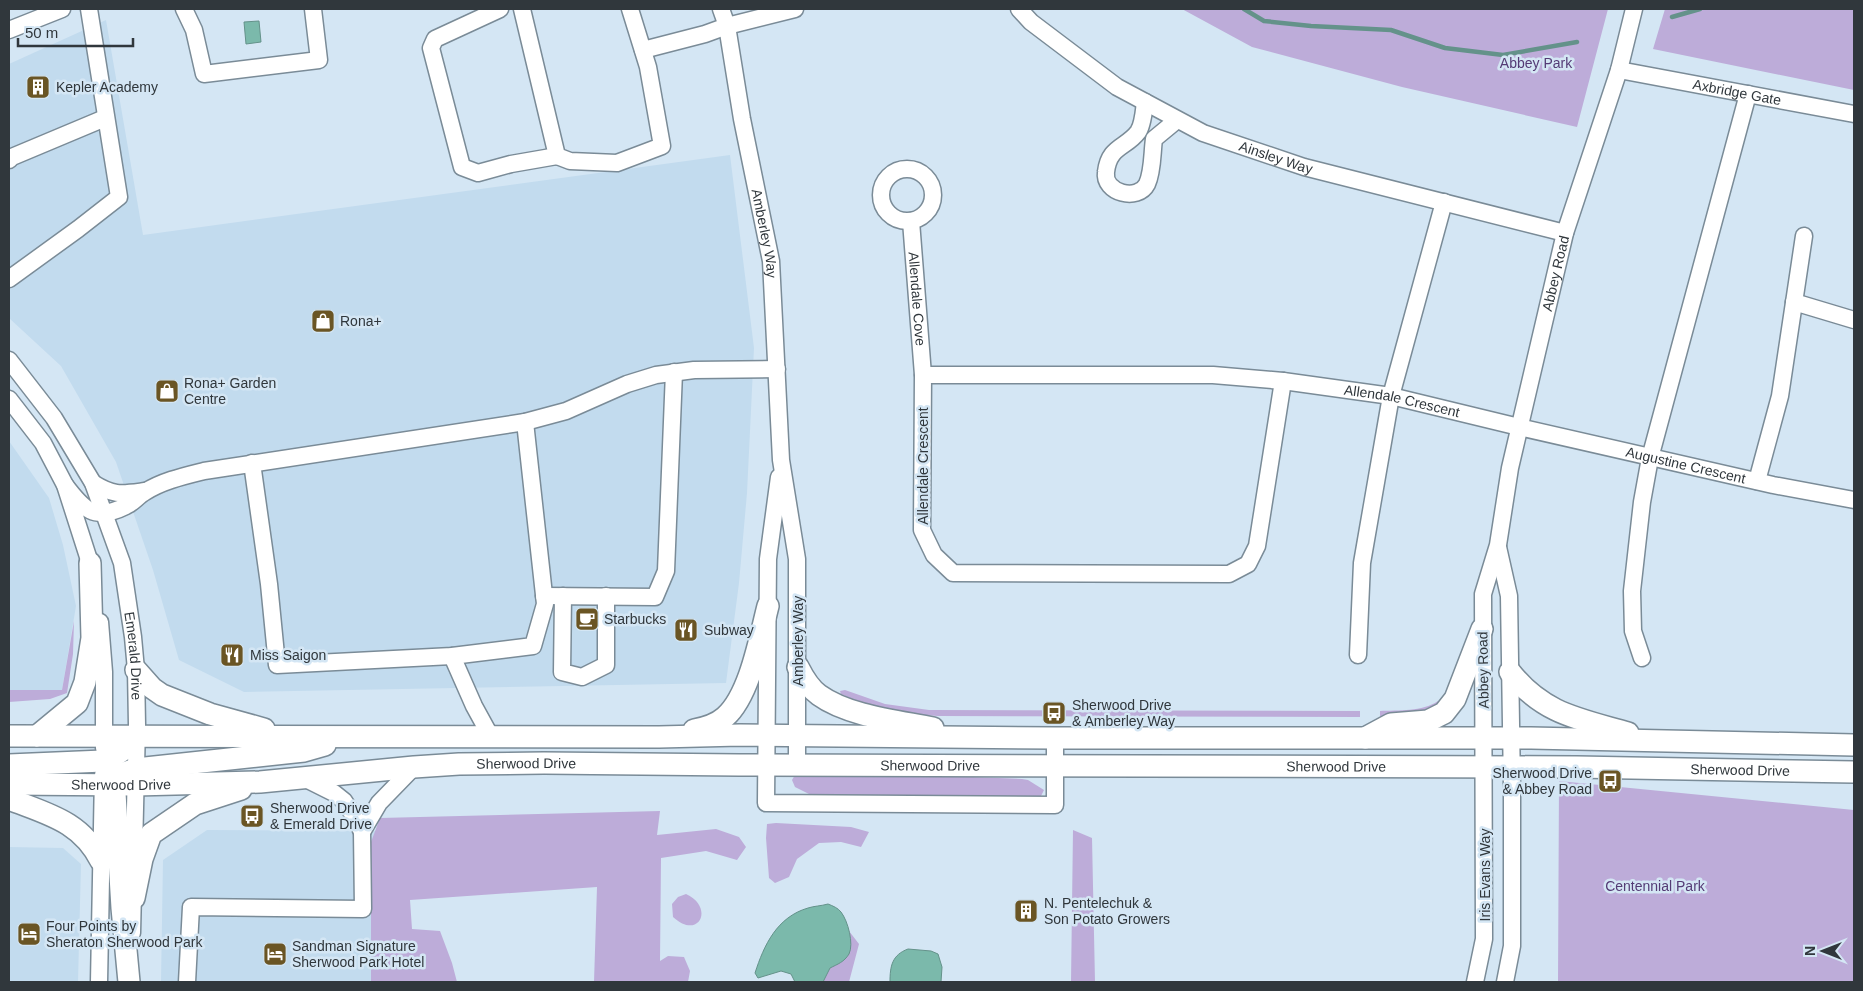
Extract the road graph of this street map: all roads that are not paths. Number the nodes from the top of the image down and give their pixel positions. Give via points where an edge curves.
1 (62, 9) edge
2 (90, 9) edge
3 (184, 9) edge
4 (313, 9) edge
5 (500, 9) edge
6 (522, 9) edge
7 (630, 9) edge
8 (722, 9) edge
9 (795, 9) edge
10 (1019, 9) edge
11 (1634, 9) edge
12 (726, 26) junction
13 (9, 30) edge
14 (643, 50) junction
15 (1619, 70) junction
16 (1748, 94) junction
17 (1146, 102) junction
18 (1854, 114) edge
19 (105, 118) junction
20 (1177, 120) junction
21 (557, 156) junction
22 (9, 160) edge
23 (1444, 202) junction
24 (911, 221) dead end
25 (1565, 233) junction
26 (1804, 236) dead end
27 (10, 277) edge
28 (1794, 302) junction
29 (1854, 320) edge
30 (9, 360) edge
31 (777, 369) junction
32 (674, 372) junction
33 (923, 375) junction
34 (1283, 381) junction
35 (1391, 396) junction
36 (9, 400) edge
37 (15, 419) edge
38 (525, 422) junction
39 (1519, 427) junction
40 (1650, 458) junction
41 (781, 460) junction
42 (252, 463) junction
43 (1757, 481) junction
44 (93, 483) junction
45 (65, 485) junction
46 (145, 491) junction
47 (1854, 500) edge
48 (104, 513) junction
49 (1498, 544) junction
50 (90, 563) junction
51 (544, 596) junction
52 (563, 596) junction
53 (606, 596) junction
54 (768, 606) junction
55 (1482, 629) junction
56 (1358, 655) dead end
57 (452, 656) junction
58 (1642, 658) dead end
59 (798, 667) junction
60 (136, 670) junction
61 (1510, 672) junction
62 (9, 736) edge
63 (37, 736) junction
64 (104, 736) junction
65 (137, 736) junction
66 (290, 736) junction
67 (344, 736) junction
68 (767, 736) junction
69 (798, 736) junction
70 (491, 737) junction
71 (659, 737) junction
72 (1000, 738) junction
73 (1055, 738) junction
74 (1365, 738) junction
75 (1511, 738) junction
76 (1483, 739) junction
77 (1657, 741) junction
78 (1854, 745) edge
79 (766, 764) junction
80 (797, 764) junction
81 (9, 765) edge
82 (1054, 765) junction
83 (1512, 766) junction
84 (414, 767) junction
85 (1484, 767) junction
86 (1854, 772) edge
87 (117, 774) junction
88 (304, 778) junction
89 (260, 782) junction
90 (9, 784) edge
91 (9, 799) edge
92 (362, 832) junction
93 (101, 861) junction
94 (134, 898) junction
95 (98, 982) edge
96 (130, 982) edge
97 (187, 982) edge
98 (1475, 982) edge
99 (1505, 982) edge

1 - 13 street
2 - 19 street
3 - 4 street via 194,30 204,74 319,60
5 - 21 street via 435,39 431,48 462,167 478,174
6 - 21 street
7 - 14 street
8 - 12 street, Amberley Way
9 - 12 street
10 - 17 street, Ainsley Way via 1031,22 1117,87
11 - 15 street, Abbey Road
12 - 14 street
12 - 31 street, Amberley Way via 771,261
14 - 21 street via 662,146 617,163 570,161
15 - 16 street, Axbridge Gate
15 - 25 street, Abbey Road
16 - 18 street, Axbridge Gate
16 - 40 street
17 - 20 street, Ainsley Way
17 - 20 street via 1139,131 1114,151 1109,162 1105,174 1116,191 1130,194 1139,192 1146,185 1154,139
19 - 22 street
19 - 27 street via 119,197
20 - 23 street, Ainsley Way via 1203,133 1304,167
23 - 25 street, Ainsley Way
23 - 35 street
24 - 33 street, Allendale Cove
25 - 39 street, Abbey Road
26 - 28 street
28 - 29 street
28 - 43 street via 1780,396
30 - 44 street, Emerald Drive via 54,418
31 - 32 street
31 - 41 street, Amberley Way
32 - 38 street via 627,384 566,411
32 - 53 street via 666,571 656,597
33 - 34 street, Allendale Crescent via 1213,375
33 - 34 street, Allendale Crescent via 922,530 934,554 953,573 1229,574 1248,564 1257,546
34 - 35 street, Allendale Crescent
35 - 39 street, Allendale Crescent
35 - 56 street via 1362,563
36 - 37 street
37 - 45 street via 43,442
38 - 42 street
38 - 51 street
39 - 40 street, Augustine Crescent
39 - 49 street, Abbey Road
40 - 43 street, Augustine Crescent
40 - 58 street via 1632,590 1633,631
41 - 54 street, Amberley Way via 768,559
41 - 59 street, Amberley Way via 797,559
42 - 46 street via 182,476
42 - 57 street via 277,665
43 - 47 street, Augustine Crescent
44 - 46 street via 108,492
44 - 48 street, Emerald Drive
45 - 48 street via 79,504 89,511
45 - 50 street
46 - 48 street via 127,506
48 - 60 street, Emerald Drive via 122,563
49 - 55 street, Abbey Road via 1483,594
49 - 61 street, Abbey Road via 1509,596
50 - 63 main road via 92,638 85,682 78,703
50 - 64 street via 100,621
51 - 52 street
51 - 57 street via 545,604 533,646
52 - 53 street
52 - 53 street via 562,672 582,677 606,665
54 - 68 street, Amberley Way
54 - 71 main road via 746,684 726,716 704,728
55 - 74 main road via 1454,699 1444,713 1428,721 1391,724
55 - 76 street, Abbey Road
57 - 70 street
59 - 69 street, Amberley Way
59 - 72 main road via 807,684 818,694 850,709 933,728
60 - 65 street, Emerald Drive
60 - 66 main road via 162,695 210,714
61 - 75 street, Abbey Road
61 - 77 main road via 1540,702 1567,715
62 - 63 main road, Sherwood Drive
63 - 64 main road, Sherwood Drive
64 - 65 main road, Sherwood Drive
64 - 87 main road
65 - 66 main road, Sherwood Drive
65 - 87 main road
66 - 67 main road, Sherwood Drive
67 - 70 main road, Sherwood Drive
67 - 87 main road via 304,751
68 - 69 main road, Sherwood Drive
68 - 71 main road, Sherwood Drive
68 - 79 street, Amberley Way
69 - 72 main road, Sherwood Drive
69 - 80 street, Amberley Way
70 - 71 main road, Sherwood Drive
72 - 73 main road, Sherwood Drive
73 - 74 main road, Sherwood Drive
73 - 82 street
74 - 76 main road, Sherwood Drive
75 - 76 main road, Sherwood Drive
75 - 77 main road, Sherwood Drive
75 - 83 street, Abbey Road
76 - 85 street, Abbey Road
77 - 78 main road, Sherwood Drive
79 - 80 main road, Sherwood Drive
79 - 82 street, Amberley Way via 766,803 1046,805 1055,805
79 - 84 main road, Sherwood Drive via 554,763
80 - 82 main road, Sherwood Drive
81 - 87 main road
82 - 85 main road, Sherwood Drive
83 - 85 main road, Sherwood Drive
83 - 86 main road, Sherwood Drive
83 - 99 street, Iris Evans Way via 1512,946
84 - 88 main road, Sherwood Drive
84 - 92 street via 379,803
85 - 98 street, Iris Evans Way via 1484,939
87 - 89 main road, Sherwood Drive
87 - 90 main road, Sherwood Drive
87 - 93 street via 103,816
87 - 94 street
87 - 96 main road via 122,908
88 - 89 main road, Sherwood Drive
88 - 92 street via 344,801
89 - 94 main road via 195,804 151,834
91 - 93 main road via 66,821 93,846
92 - 97 street via 363,909 191,907
93 - 95 street
94 - 96 street

